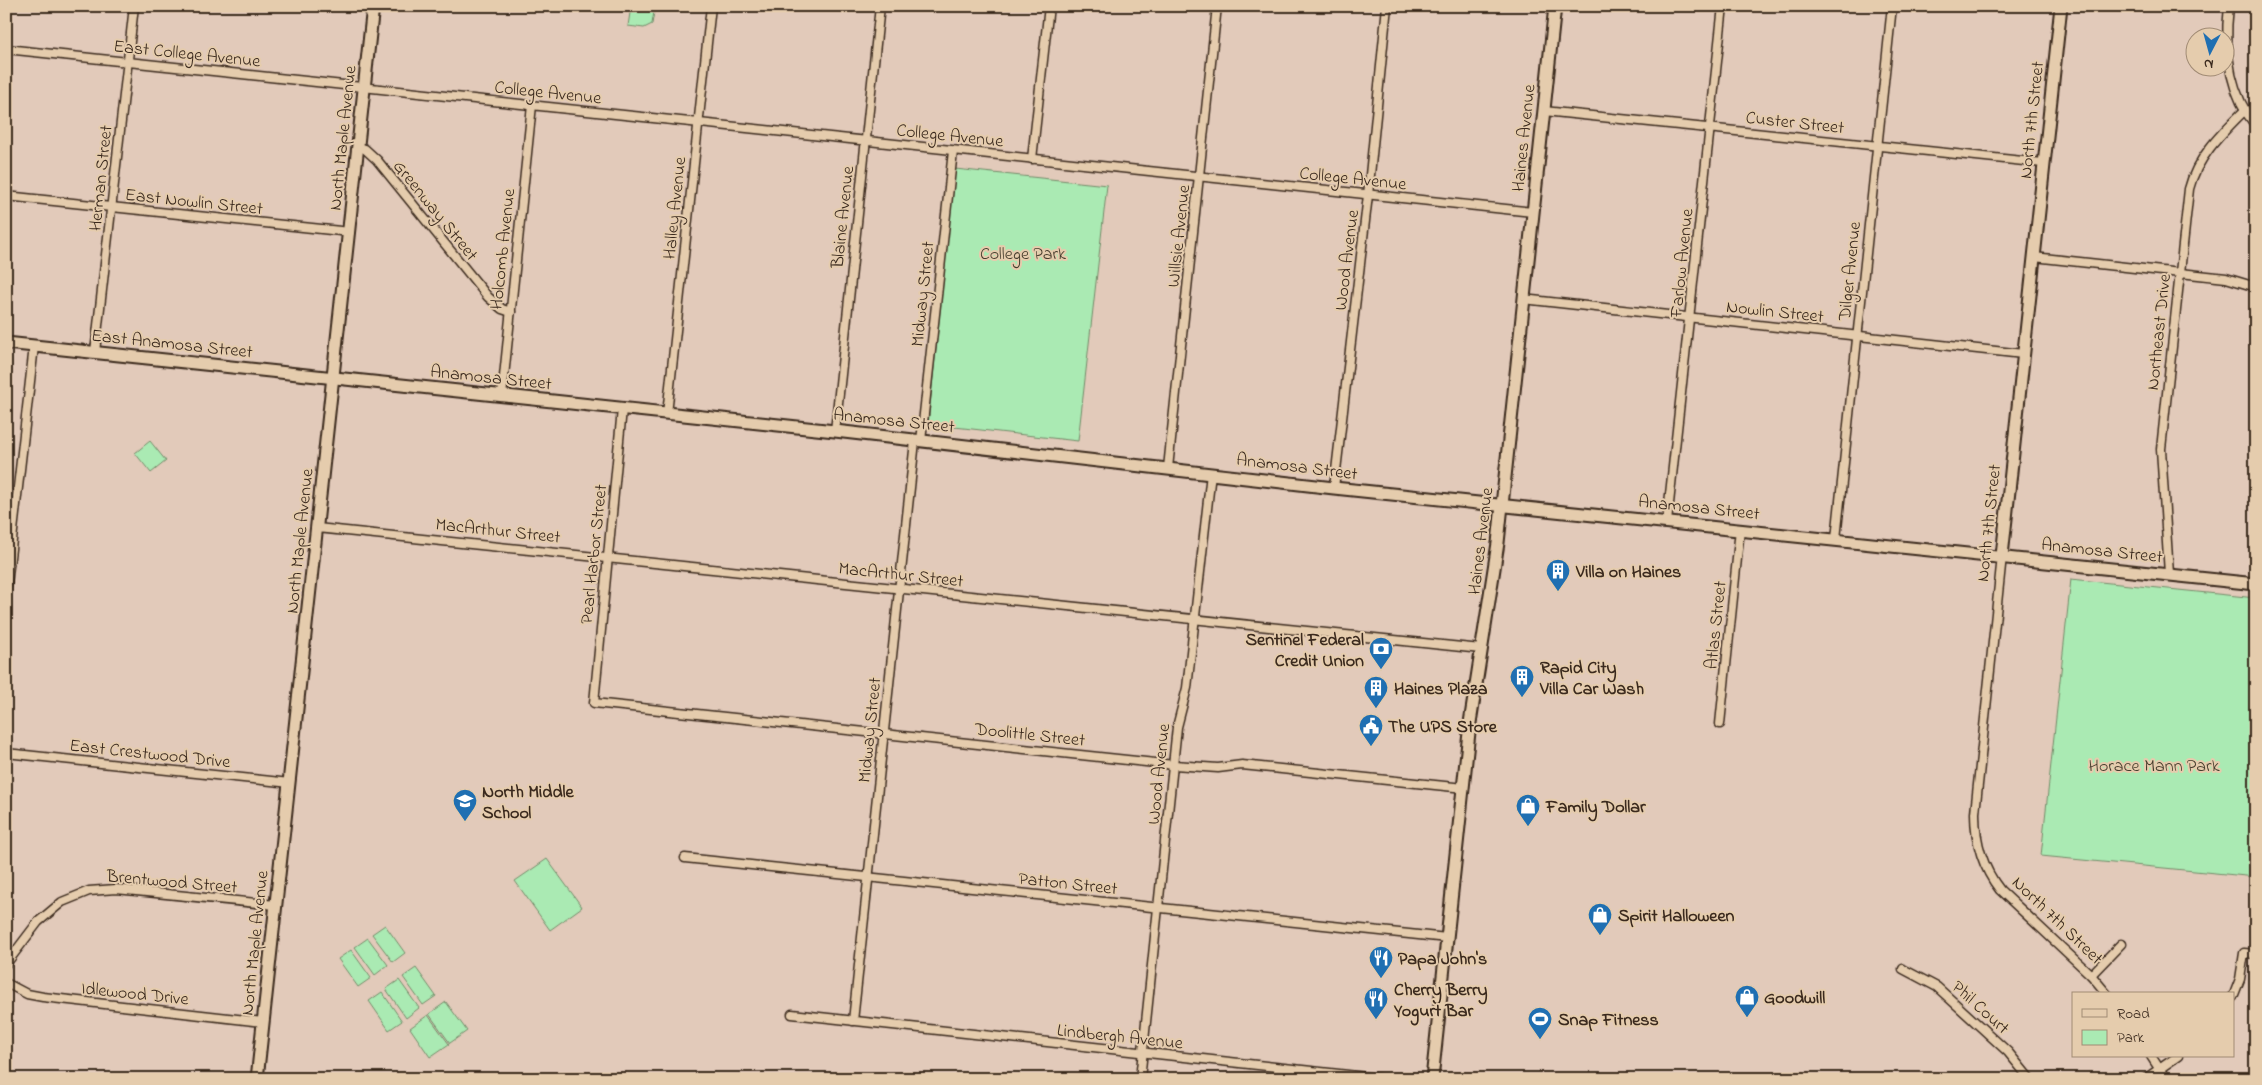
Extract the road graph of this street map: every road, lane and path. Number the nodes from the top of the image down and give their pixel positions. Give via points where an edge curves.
1 (134, 6) edge
2 (373, 6) edge
3 (711, 6) edge
4 (880, 6) edge
5 (1049, 6) edge
6 (1217, 6) edge
7 (1387, 6) edge
8 (1556, 6) edge
9 (1723, 6) edge
10 (1892, 6) edge
11 (2061, 6) edge
12 (2229, 6) edge
13 (6, 49) edge
14 (128, 62) junction
15 (365, 86) junction
16 (532, 106) junction
17 (1544, 111) junction
18 (2244, 111) junction
19 (699, 124) junction
20 (2256, 126) edge
21 (1710, 128) junction
22 (866, 141) junction
23 (1877, 146) junction
24 (359, 147) junction
25 (953, 151) junction
26 (1032, 159) junction
27 (2043, 163) junction
28 (1199, 177) junction
29 (1368, 195) junction
30 (6, 196) edge
31 (112, 207) junction
32 (1533, 212) junction
33 (350, 232) junction
34 (2034, 257) junction
35 (2180, 272) junction
36 (2256, 287) edge
37 (1523, 299) junction
38 (511, 312) junction
39 (1690, 317) junction
40 (1857, 335) junction
41 (6, 343) edge
42 (34, 346) junction
43 (95, 352) junction
44 (2023, 354) junction
45 (334, 378) junction
46 (502, 396) junction
47 (622, 409) junction
48 (666, 414) junction
49 (835, 431) junction
50 (918, 441) junction
51 (1168, 468) junction
52 (1211, 473) junction
53 (1334, 488) junction
54 (1502, 505) junction
55 (1668, 522) junction
56 (317, 528) junction
57 (1740, 529) junction
58 (1836, 539) junction
59 (2002, 556) junction
60 (608, 558) junction
61 (2169, 574) junction
62 (2256, 584) edge
63 (898, 588) junction
64 (6, 593) edge
65 (1195, 620) junction
66 (1481, 649) junction
67 (594, 703) joint
68 (1720, 724) dead end
69 (884, 733) junction
70 (6, 754) edge
71 (1174, 765) junction
72 (290, 783) junction
73 (1464, 788) junction
74 (685, 858) dead end
75 (869, 878) junction
76 (276, 905) junction
77 (1158, 908) junction
78 (1447, 938) junction
79 (2121, 944) dead end
80 (2256, 954) edge
81 (6, 964) edge
82 (1903, 969) dead end
83 (2091, 974) junction
84 (6, 983) edge
85 (2105, 992) edge
86 (2234, 994) edge
87 (792, 1014) dead end
88 (853, 1021) junction
89 (263, 1022) junction
90 (1142, 1053) junction
91 (2152, 1058) edge
92 (2175, 1058) edge
93 (2160, 1070) junction
94 (257, 1079) edge
95 (1140, 1079) edge
96 (1385, 1079) edge
97 (1432, 1079) edge
98 (2030, 1079) edge
99 (2145, 1079) edge
100 (2166, 1079) edge

1 - 14 street, Herman Street
2 - 15 main road, North Maple Avenue
3 - 19 street, Halley Avenue
4 - 22 street, Blaine Avenue
5 - 26 street
6 - 28 street, Willsie Avenue
7 - 29 street, Wood Avenue
8 - 17 main road, Haines Avenue
9 - 21 street, Farlow Avenue
10 - 23 street, Dilger Avenue
11 - 27 main road, North 7th Street
12 - 18 street via 2228,65
13 - 14 street, East College Avenue
14 - 15 street, East College Avenue
14 - 31 street, Herman Street
15 - 16 street, College Avenue
15 - 24 main road, North Maple Avenue
16 - 19 street, College Avenue
16 - 38 street, Holcomb Avenue
17 - 21 street, Custer Street
17 - 32 main road, Haines Avenue
18 - 20 street
18 - 35 street, Northeast Drive via 2212,145 2192,175
19 - 22 street, College Avenue
19 - 48 street, Halley Avenue
21 - 23 street, Custer Street
21 - 39 street, Farlow Avenue
22 - 25 street, College Avenue
22 - 49 street, Blaine Avenue
23 - 27 street, Custer Street
23 - 40 street, Dilger Avenue
24 - 33 main road, North Maple Avenue
24 - 38 street, Greenway Street via 377,160 488,298
25 - 26 street, College Avenue
25 - 50 street, Midway Street
26 - 28 street, College Avenue
27 - 34 main road, North 7th Street
28 - 29 street, College Avenue
28 - 51 street, Willsie Avenue
29 - 32 street, College Avenue
29 - 53 street, Wood Avenue
30 - 31 street, East Nowlin Street
31 - 33 street, East Nowlin Street
31 - 43 street, Herman Street
32 - 37 main road, Haines Avenue
33 - 45 main road, North Maple Avenue
34 - 35 street
34 - 44 main road, North 7th Street
35 - 36 street via 2238,280
35 - 61 street, Northeast Drive via 2161,449
37 - 39 street, Nowlin Street
37 - 54 main road, Haines Avenue
38 - 46 street, Holcomb Avenue
39 - 40 street, Nowlin Street
39 - 55 street, Farlow Avenue
40 - 44 street, Nowlin Street
40 - 58 street, Dilger Avenue
41 - 42 main road, East Anamosa Street
42 - 43 main road, East Anamosa Street
42 - 64 street
43 - 45 main road, East Anamosa Street
44 - 59 main road, North 7th Street
45 - 46 main road, Anamosa Street
45 - 56 main road, North Maple Avenue
46 - 47 main road, Anamosa Street
47 - 48 main road, Anamosa Street
47 - 60 street, Pearl Harbor Street
48 - 49 main road, Anamosa Street
49 - 50 main road, Anamosa Street
50 - 51 main road, Anamosa Street
50 - 63 street, Midway Street
51 - 52 main road, Anamosa Street
52 - 53 main road, Anamosa Street
52 - 65 street, Wood Avenue
53 - 54 main road, Anamosa Street
54 - 55 main road, Anamosa Street
54 - 66 main road, Haines Avenue via 1495,571
55 - 57 main road, Anamosa Street
56 - 60 street, MacArthur Street
56 - 72 main road, North Maple Avenue
57 - 58 main road, Anamosa Street
57 - 68 street, Atlas Street
58 - 59 main road, Anamosa Street
59 - 61 main road, Anamosa Street
59 - 83 street, North 7th Street via 1975,813 1976,834 1984,863 2000,890
60 - 63 street, MacArthur Street
60 - 67 street, Pearl Harbor Street
61 - 62 main road, Anamosa Street
63 - 65 street, MacArthur Street
63 - 69 street, Midway Street
65 - 66 street, MacArthur Street
65 - 71 street, Wood Avenue
66 - 73 main road, Haines Avenue
67 - 69 street, Doolittle Street
69 - 71 street, Doolittle Street
69 - 75 street, Midway Street
70 - 72 street, East Crestwood Drive
71 - 73 street, Doolittle Street via 1211,768 1242,765
71 - 77 street, Wood Avenue
72 - 76 main road, North Maple Avenue
73 - 78 main road, Haines Avenue
74 - 75 street, Patton Street
75 - 77 street, Patton Street
75 - 88 street, Midway Street
76 - 81 street, Brentwood Street via 116,889 89,891 62,902 38,922
76 - 89 main road, North Maple Avenue
77 - 78 street, Patton Street
77 - 90 street, Wood Avenue
78 - 97 main road, Haines Avenue
79 - 83 street
80 - 86 street via 2244,953
82 - 98 street, Phil Court via 1937,987 2008,1052
83 - 85 street, North 7th Street
84 - 89 street, Idlewood Drive via 27,994 43,997
87 - 88 street, Lindbergh Avenue
88 - 90 street, Lindbergh Avenue
89 - 94 main road, North Maple Avenue
90 - 95 street, Wood Avenue
90 - 96 street, Lindbergh Avenue
91 - 93 street
92 - 93 street
93 - 99 street
93 - 100 street

